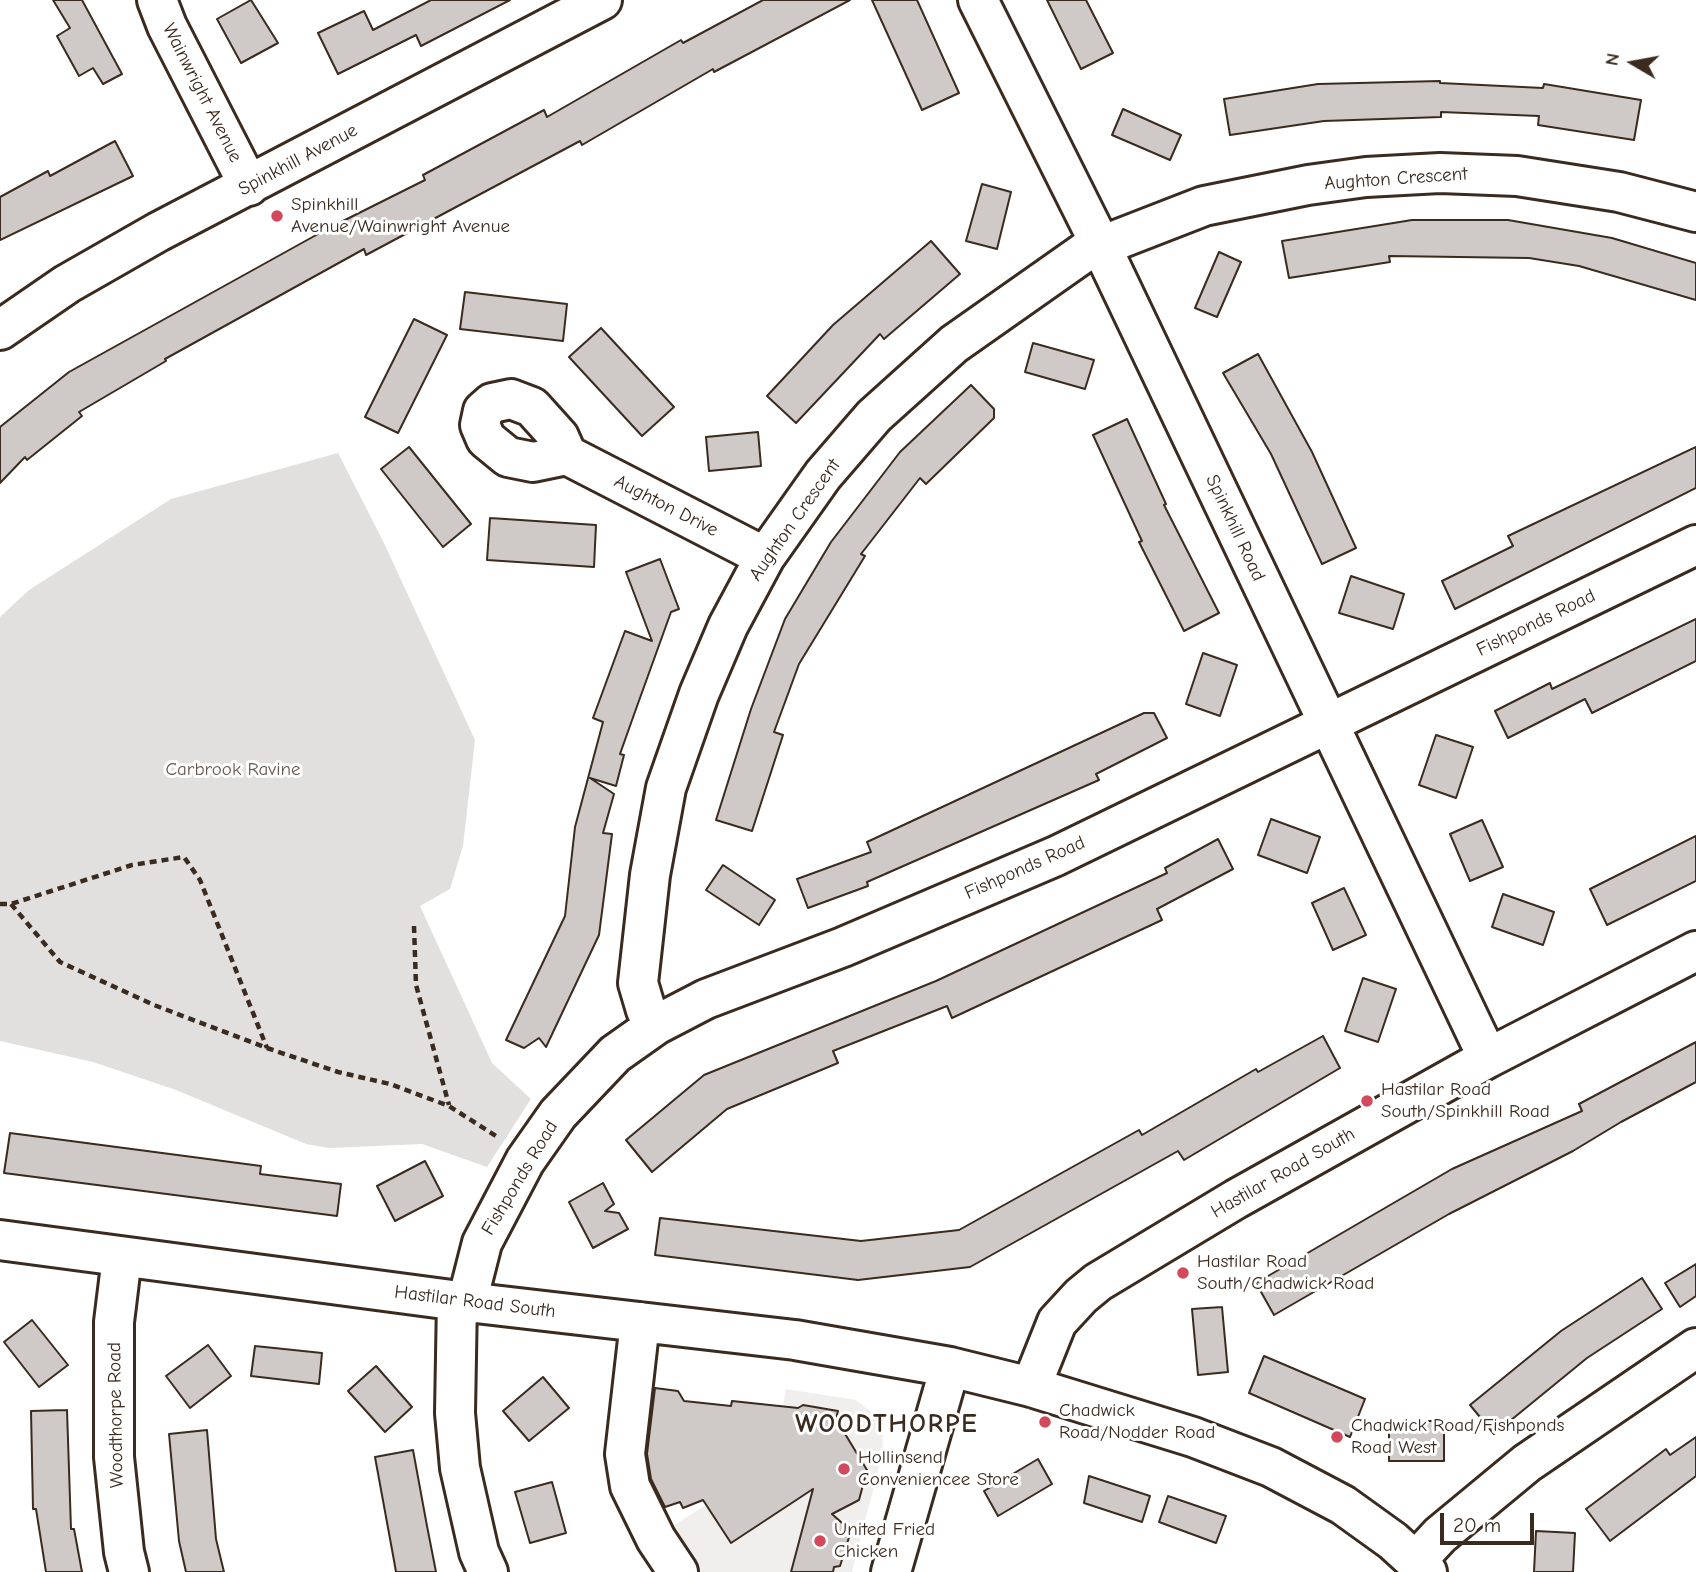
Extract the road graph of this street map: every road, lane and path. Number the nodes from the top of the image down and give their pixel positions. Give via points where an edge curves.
1 (157, 0) edge
2 (978, 0) edge
3 (596, 1) edge
4 (249, 186) junction
5 (1696, 212) edge
6 (1100, 244) junction
7 (0, 330) edge
8 (567, 455) dead end
9 (1696, 545) edge
10 (765, 557) junction
11 (1327, 724) junction
12 (0, 904) edge
13 (11, 904) junction
14 (415, 926) dead end
15 (1696, 951) edge
16 (656, 1025) junction
17 (267, 1048) junction
18 (1489, 1058) junction
19 (449, 1106) junction
20 (505, 1142) dead end
21 (0, 1240) edge
22 (122, 1257) junction
23 (462, 1301) junction
24 (640, 1322) junction
25 (1696, 1348) edge
26 (950, 1367) junction
27 (1031, 1387) junction
28 (1411, 1565) edge
29 (129, 1572) edge
30 (488, 1572) edge
31 (678, 1572) edge
32 (891, 1572) edge

1 - 4 street, Wainwright Avenue
2 - 6 street, Spinkhill Road
3 - 4 street, Spinkhill Avenue
4 - 7 street, Spinkhill Avenue via 67,284
5 - 6 street, Aughton Crescent via 1619,192 1517,176 1440,173 1331,182 1204,206
6 - 10 street, Aughton Crescent via 954,344 874,416 822,475
6 - 11 street, Spinkhill Road
8 - 10 street, Aughton Drive
9 - 11 street, Fishponds Road
10 - 16 street, Aughton Crescent via 728,626 666,788 638,983
11 - 16 street, Fishponds Road via 1056,856 843,947 706,999
11 - 18 street, Spinkhill Road
12 - 13 path
13 - 17 path via 60,962 154,1005
13 - 17 path via 132,865 184,856 200,880
14 - 19 path via 416,985
15 - 18 street, Hastilar Road South
16 - 23 street, Fishponds Road via 615,1054 558,1114 481,1243
17 - 19 path
18 - 27 street, Hastilar Road South via 1098,1282 1058,1322
19 - 20 path
21 - 22 street, Hastilar Road South
22 - 23 street, Hastilar Road South
22 - 29 street, Woodthorpe Road via 114,1322 114,1457
23 - 24 street, Hastilar Road South
23 - 30 street, Fishponds Road via 455,1413 460,1468
24 - 26 street, Hastilar Road South via 795,1340
24 - 31 street via 625,1454 630,1486
25 - 28 street via 1527,1462
26 - 27 street, Hastilar Road South
26 - 32 street
27 - 28 street, Hastilar Road South via 1193,1437 1271,1467 1343,1505

